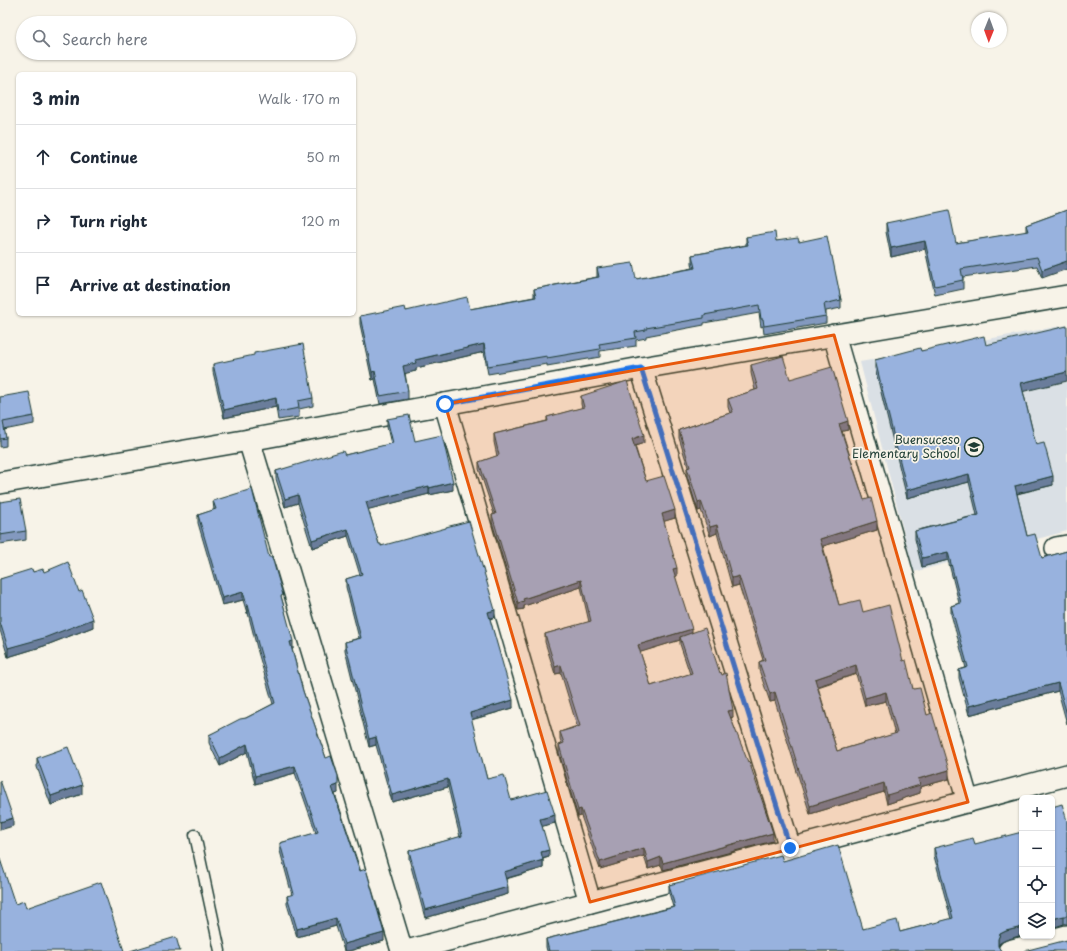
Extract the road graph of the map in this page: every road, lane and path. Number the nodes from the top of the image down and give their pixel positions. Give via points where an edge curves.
1 (1067, 296) edge
2 (834, 335) junction
3 (641, 368) junction
4 (445, 404) junction
5 (249, 440) junction
6 (0, 483) edge
7 (1067, 775) edge
8 (968, 802) junction
9 (195, 835) dead end
10 (790, 848) junction
11 (590, 902) junction
12 (1067, 936) edge
13 (220, 951) edge
14 (402, 951) edge
15 (407, 951) edge
16 (1009, 951) edge

1 - 2 street
2 - 3 street
2 - 8 street
3 - 4 street
3 - 10 street
4 - 5 street
4 - 11 street
5 - 6 street
5 - 14 street
7 - 8 street
8 - 10 street
9 - 13 lane
10 - 11 street
11 - 15 street
12 - 16 street

